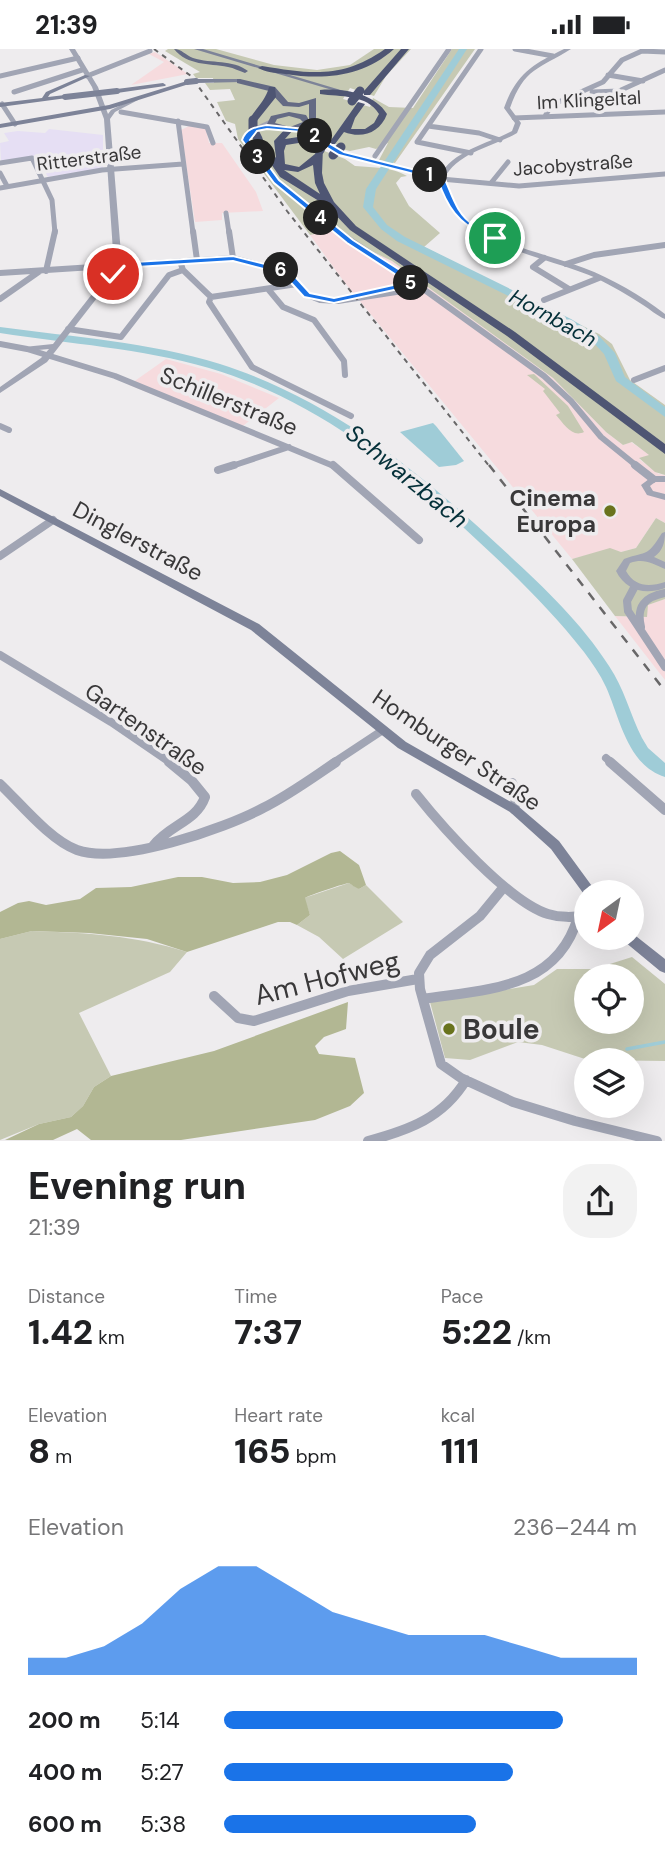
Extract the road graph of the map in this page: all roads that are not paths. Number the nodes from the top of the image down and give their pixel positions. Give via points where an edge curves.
1 (72, 49) edge
2 (177, 49) edge
3 (197, 49) edge
4 (390, 49) edge
5 (397, 49) edge
6 (405, 49) edge
7 (449, 49) edge
8 (481, 49) edge
9 (515, 49) edge
10 (568, 49) edge
11 (150, 51) dead end
12 (665, 52) edge
13 (553, 56) junction
14 (78, 58) junction
15 (15, 65) dead end
16 (262, 68) joint
17 (665, 69) edge
18 (23, 70) junction
19 (85, 73) junction
20 (288, 74) junction
21 (608, 75) junction
22 (0, 76) edge
23 (240, 81) junction
24 (643, 81) junction
25 (187, 82) junction
26 (57, 89) junction
27 (272, 90) junction
28 (341, 91) joint
29 (13, 92) dead end
30 (364, 92) junction
31 (592, 92) dead end
32 (316, 96) junction
33 (64, 97) junction
34 (42, 100) junction
35 (135, 100) junction
36 (356, 103) junction
37 (1, 104) edge
38 (275, 106) junction
39 (104, 108) junction
40 (121, 112) dead end
41 (665, 112) edge
42 (290, 114) junction
43 (545, 116) junction
44 (351, 117) junction
45 (514, 118) junction
46 (107, 119) junction
47 (178, 121) junction
48 (275, 123) junction
49 (15, 124) junction
50 (299, 125) junction
51 (0, 126) edge
52 (428, 126) junction
53 (255, 129) junction
54 (500, 140) junction
55 (213, 143) dead end
56 (326, 146) junction
57 (471, 153) junction
58 (277, 159) junction
59 (377, 159) junction
60 (508, 162) dead end
61 (0, 163) edge
62 (183, 164) junction
63 (111, 169) junction
64 (0, 173) edge
65 (665, 174) edge
66 (44, 179) junction
67 (442, 179) junction
68 (491, 183) junction
69 (3, 187) edge
70 (334, 208) junction
71 (226, 213) dead end
72 (665, 245) edge
73 (233, 258) junction
74 (542, 259) junction
75 (197, 260) junction
76 (180, 261) junction
77 (566, 264) junction
78 (118, 266) junction
79 (183, 270) junction
80 (43, 271) junction
81 (0, 272) edge
82 (599, 278) junction
83 (414, 283) junction
84 (297, 284) junction
85 (422, 288) junction
86 (268, 289) junction
87 (569, 289) junction
88 (360, 296) junction
89 (211, 297) junction
90 (0, 299) edge
91 (544, 300) dead end
92 (663, 313) edge
93 (65, 332) junction
94 (0, 344) edge
95 (55, 346) junction
96 (27, 349) junction
97 (48, 355) junction
98 (665, 368) edge
99 (345, 375) dead end
100 (634, 380) dead end
101 (0, 391) edge
102 (351, 416) dead end
103 (0, 426) edge
104 (9, 430) dead end
105 (665, 439) edge
106 (289, 447) junction
107 (665, 450) edge
108 (218, 470) dead end
109 (653, 479) junction
110 (665, 479) edge
111 (0, 492) edge
112 (663, 500) edge
113 (53, 520) junction
114 (665, 535) edge
115 (419, 540) dead end
116 (665, 549) edge
117 (0, 556) edge
118 (645, 558) junction
119 (664, 565) edge
120 (635, 586) junction
121 (664, 588) edge
122 (256, 628) joint
123 (643, 633) junction
124 (0, 655) edge
125 (665, 667) edge
126 (383, 730) junction
127 (606, 758) dead end
128 (512, 783) dead end
129 (2, 790) edge
130 (416, 794) dead end
131 (514, 809) junction
132 (665, 810) edge
133 (153, 846) junction
134 (581, 880) edge
135 (503, 888) junction
136 (574, 915) edge
137 (574, 929) edge
138 (644, 949) edge
139 (665, 967) edge
140 (418, 979) junction
141 (214, 996) dead end
142 (423, 999) junction
143 (467, 1080) junction
144 (368, 1140) edge
145 (657, 1140) edge

1 - 14 street
2 - 23 main road via 186,58 245,71 246,78
3 - 16 main road
4 - 20 highway via 368,66 349,73
5 - 30 highway
6 - 30 highway
7 - 59 street
8 - 52 street
9 - 13 street
10 - 13 street
11 - 19 street
12 - 21 street via 639,52 619,62
13 - 45 street via 517,82 506,108
14 - 18 street
14 - 19 street
15 - 18 street
16 - 20 highway
17 - 24 street
18 - 22 street
19 - 26 main road
19 - 29 street
19 - 39 street
20 - 32 main road via 304,81
21 - 24 street
21 - 43 street via 603,82 550,106
23 - 25 main road, bridge
23 - 27 main road
24 - 31 street via 616,92
25 - 33 main road, bridge
25 - 35 main road
26 - 33 main road via 56,94
26 - 34 main road
27 - 32 main road via 290,105
27 - 38 main road
27 - 53 highway via 272,97 258,111
28 - 32 main road
28 - 56 highway via 380,102 389,117 379,129
30 - 36 highway
32 - 42 main road via 305,109
32 - 44 highway via 342,93 372,102 383,114 376,126 361,133 346,130
32 - 50 main road
32 - 56 main road via 312,126
33 - 34 main road
34 - 37 main road
35 - 39 main road
35 - 46 street
36 - 44 highway
36 - 56 highway
37 - 49 street
38 - 42 main road
38 - 48 main road
39 - 46 street
39 - 49 main road
40 - 47 street
41 - 43 street, Im Klingeltal
42 - 48 main road
42 - 50 main road
43 - 45 street, Im Klingeltal
44 - 56 highway
45 - 54 street via 517,130
46 - 63 street
47 - 55 street via 207,127
47 - 62 street
48 - 50 main road
48 - 53 street
48 - 58 highway
49 - 51 main road
50 - 56 street
50 - 58 highway via 279,139
52 - 54 street via 479,132
52 - 57 street via 417,142
53 - 58 highway
53 - 83 street via 246,140 282,187 350,242
54 - 57 street
56 - 58 highway via 294,139 282,143
56 - 58 highway via 309,166 295,170 281,166
56 - 59 street
56 - 70 highway via 320,184
56 - 105 highway via 328,179 336,197 363,226 520,331
57 - 67 street via 451,164
58 - 70 highway via 283,175
59 - 67 street
60 - 68 street
61 - 66 street via 30,158
62 - 63 street, Ritterstraße
62 - 75 street
63 - 66 street, Ritterstraße
63 - 78 street
64 - 69 street
65 - 68 street, Jacobystraße via 554,185
66 - 69 street, Ritterstraße
66 - 80 street via 57,213
67 - 68 street, Jacobystraße
67 - 74 street via 451,204 468,225
70 - 107 highway via 364,236 511,334
71 - 73 street
72 - 77 street via 594,255
73 - 75 street
73 - 84 street via 286,272
74 - 77 street
74 - 87 street via 532,265
75 - 76 street
76 - 78 street
76 - 79 street
77 - 82 street
78 - 80 street
78 - 93 street
79 - 89 street
79 - 93 street via 169,275 121,337
80 - 81 street
80 - 90 street
82 - 87 street
82 - 92 street
83 - 85 street
83 - 88 street
84 - 86 street
84 - 88 street via 320,300
85 - 88 street
85 - 109 street via 544,376 601,437
86 - 89 street
86 - 99 street via 284,307 314,320 344,361
87 - 91 street
89 - 102 street via 209,302 252,367
93 - 95 street
94 - 96 street, Schillerstraße
95 - 96 street
95 - 97 street
96 - 97 street, Schillerstraße
97 - 101 street
97 - 106 street, Schillerstraße via 127,380
98 - 100 street
103 - 104 street
106 - 108 street
106 - 115 street, Schillerstraße via 334,465
109 - 110 street
109 - 112 street via 645,488
111 - 113 main road, Dinglerstraße
113 - 117 street
113 - 122 main road, Dinglerstraße
114 - 118 street via 655,552
116 - 119 street
118 - 119 street
118 - 120 street via 627,561 621,567 625,580
120 - 121 street
120 - 123 street via 627,607
121 - 123 street via 641,603 638,620
122 - 126 main road, Homburger Straße
123 - 125 street
124 - 133 street, Gartenstraße via 138,741 197,785 205,797 200,811 163,833
126 - 131 main road, Homburger Straße
126 - 133 street via 259,810
127 - 132 street
128 - 131 street via 517,799
129 - 133 street via 76,850 102,855
130 - 135 street
131 - 134 main road, Homburger Straße via 555,845
135 - 136 street via 543,911
135 - 140 street, Am Hofweg via 480,916 430,955
137 - 142 street via 551,965 541,972 505,984
138 - 139 main road
140 - 141 street, Am Hofweg via 348,991 254,1021 238,1018
140 - 142 street, Am Hofweg
142 - 143 street, Am Hofweg via 441,1064
143 - 144 street via 449,1106 424,1123
143 - 145 street, Am Hofweg via 550,1112

